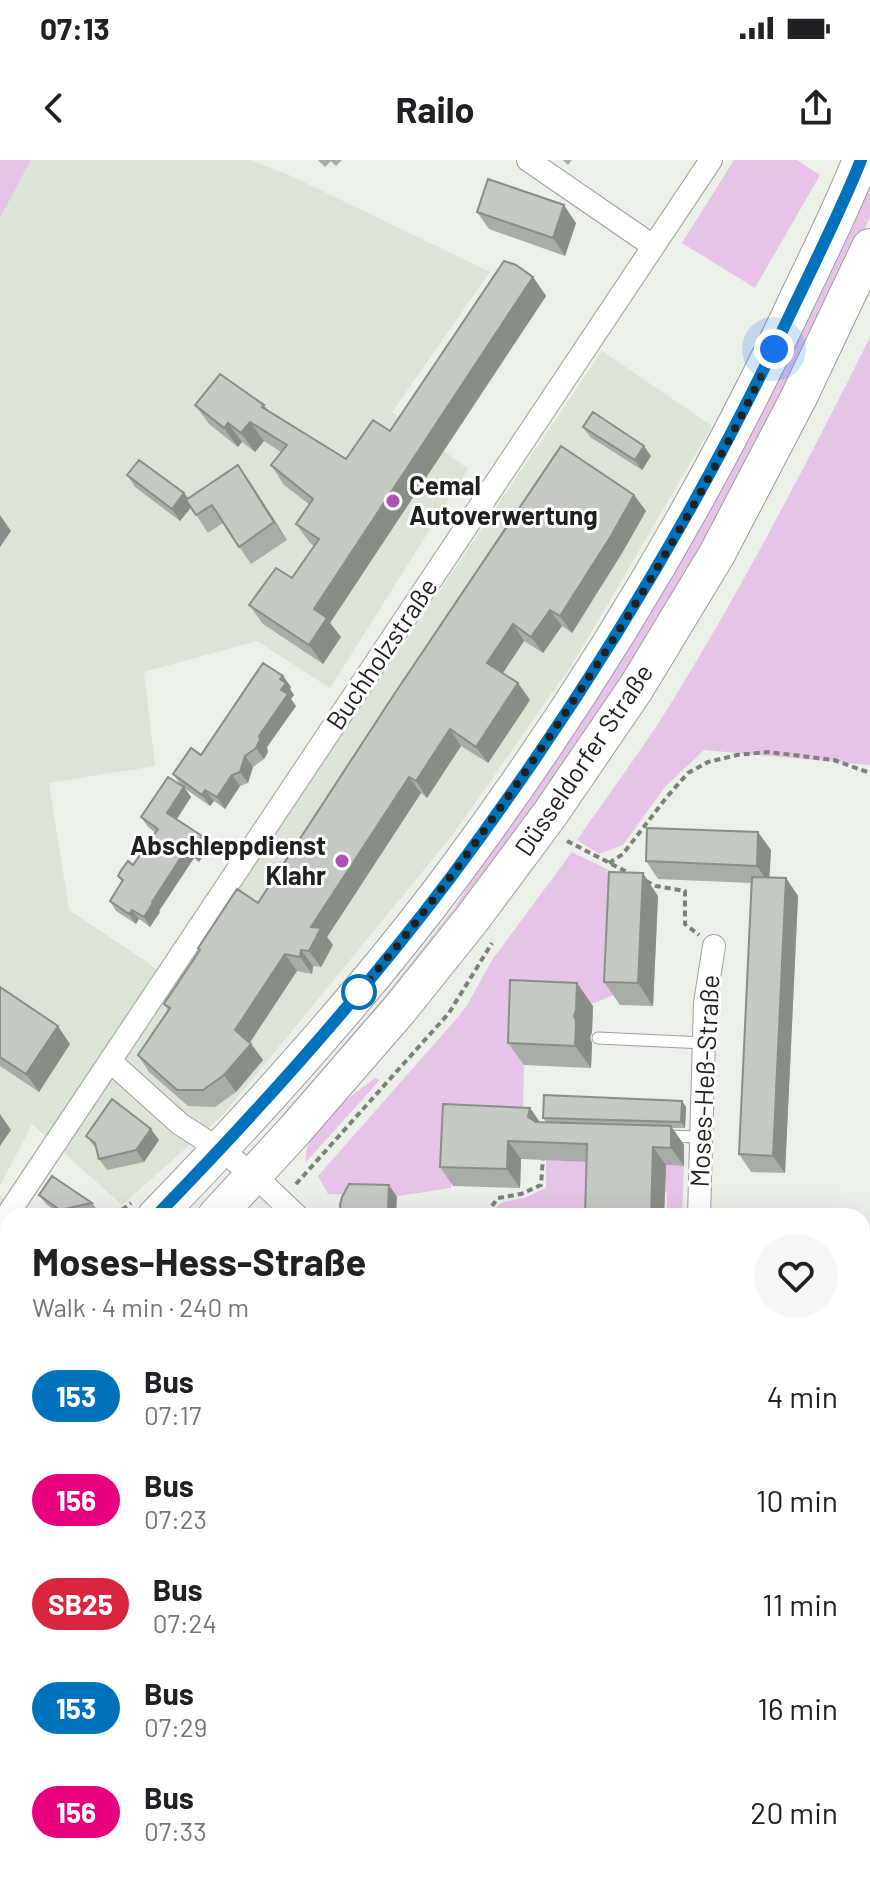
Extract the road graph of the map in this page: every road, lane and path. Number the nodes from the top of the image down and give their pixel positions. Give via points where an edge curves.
1 (528, 160) edge
2 (711, 160) edge
3 (861, 160) edge
4 (653, 246) junction
5 (870, 247) edge
6 (870, 773) edge
7 (567, 841) dead end
8 (609, 863) junction
9 (632, 874) edge
10 (644, 880) edge
11 (714, 946) joint
12 (598, 1038) dead end
13 (704, 1043) junction
14 (110, 1061) junction
15 (655, 1136) edge
16 (701, 1137) junction
17 (219, 1149) junction
18 (543, 1157) edge
19 (254, 1175) junction
20 (12, 1208) edge
21 (164, 1208) edge
22 (223, 1208) edge
23 (289, 1208) edge
24 (492, 1208) edge
25 (699, 1208) edge

1 - 4 street
2 - 4 street, Buchholzstraße
3 - 17 main road, Düsseldorfer Straße via 761,378 679,532 599,664 441,890
4 - 14 street, Buchholzstraße
5 - 19 main road, Düsseldorfer Straße via 731,528 636,688 472,919
6 - 8 path via 834,760 768,752 708,762 688,773 623,854
7 - 8 path
8 - 9 path
10 - 11 path via 685,891 685,924
11 - 13 street, Moses-Heß-Straße
12 - 13 lane
13 - 16 street, Moses-Heß-Straße
14 - 17 street via 180,1124
14 - 20 street, Buchholzstraße
15 - 16 lane
16 - 25 street, Moses-Heß-Straße
17 - 19 street
17 - 21 main road, Düsseldorfer Straße
18 - 24 path via 541,1185 498,1198
19 - 22 main road, Düsseldorfer Straße
19 - 23 street

